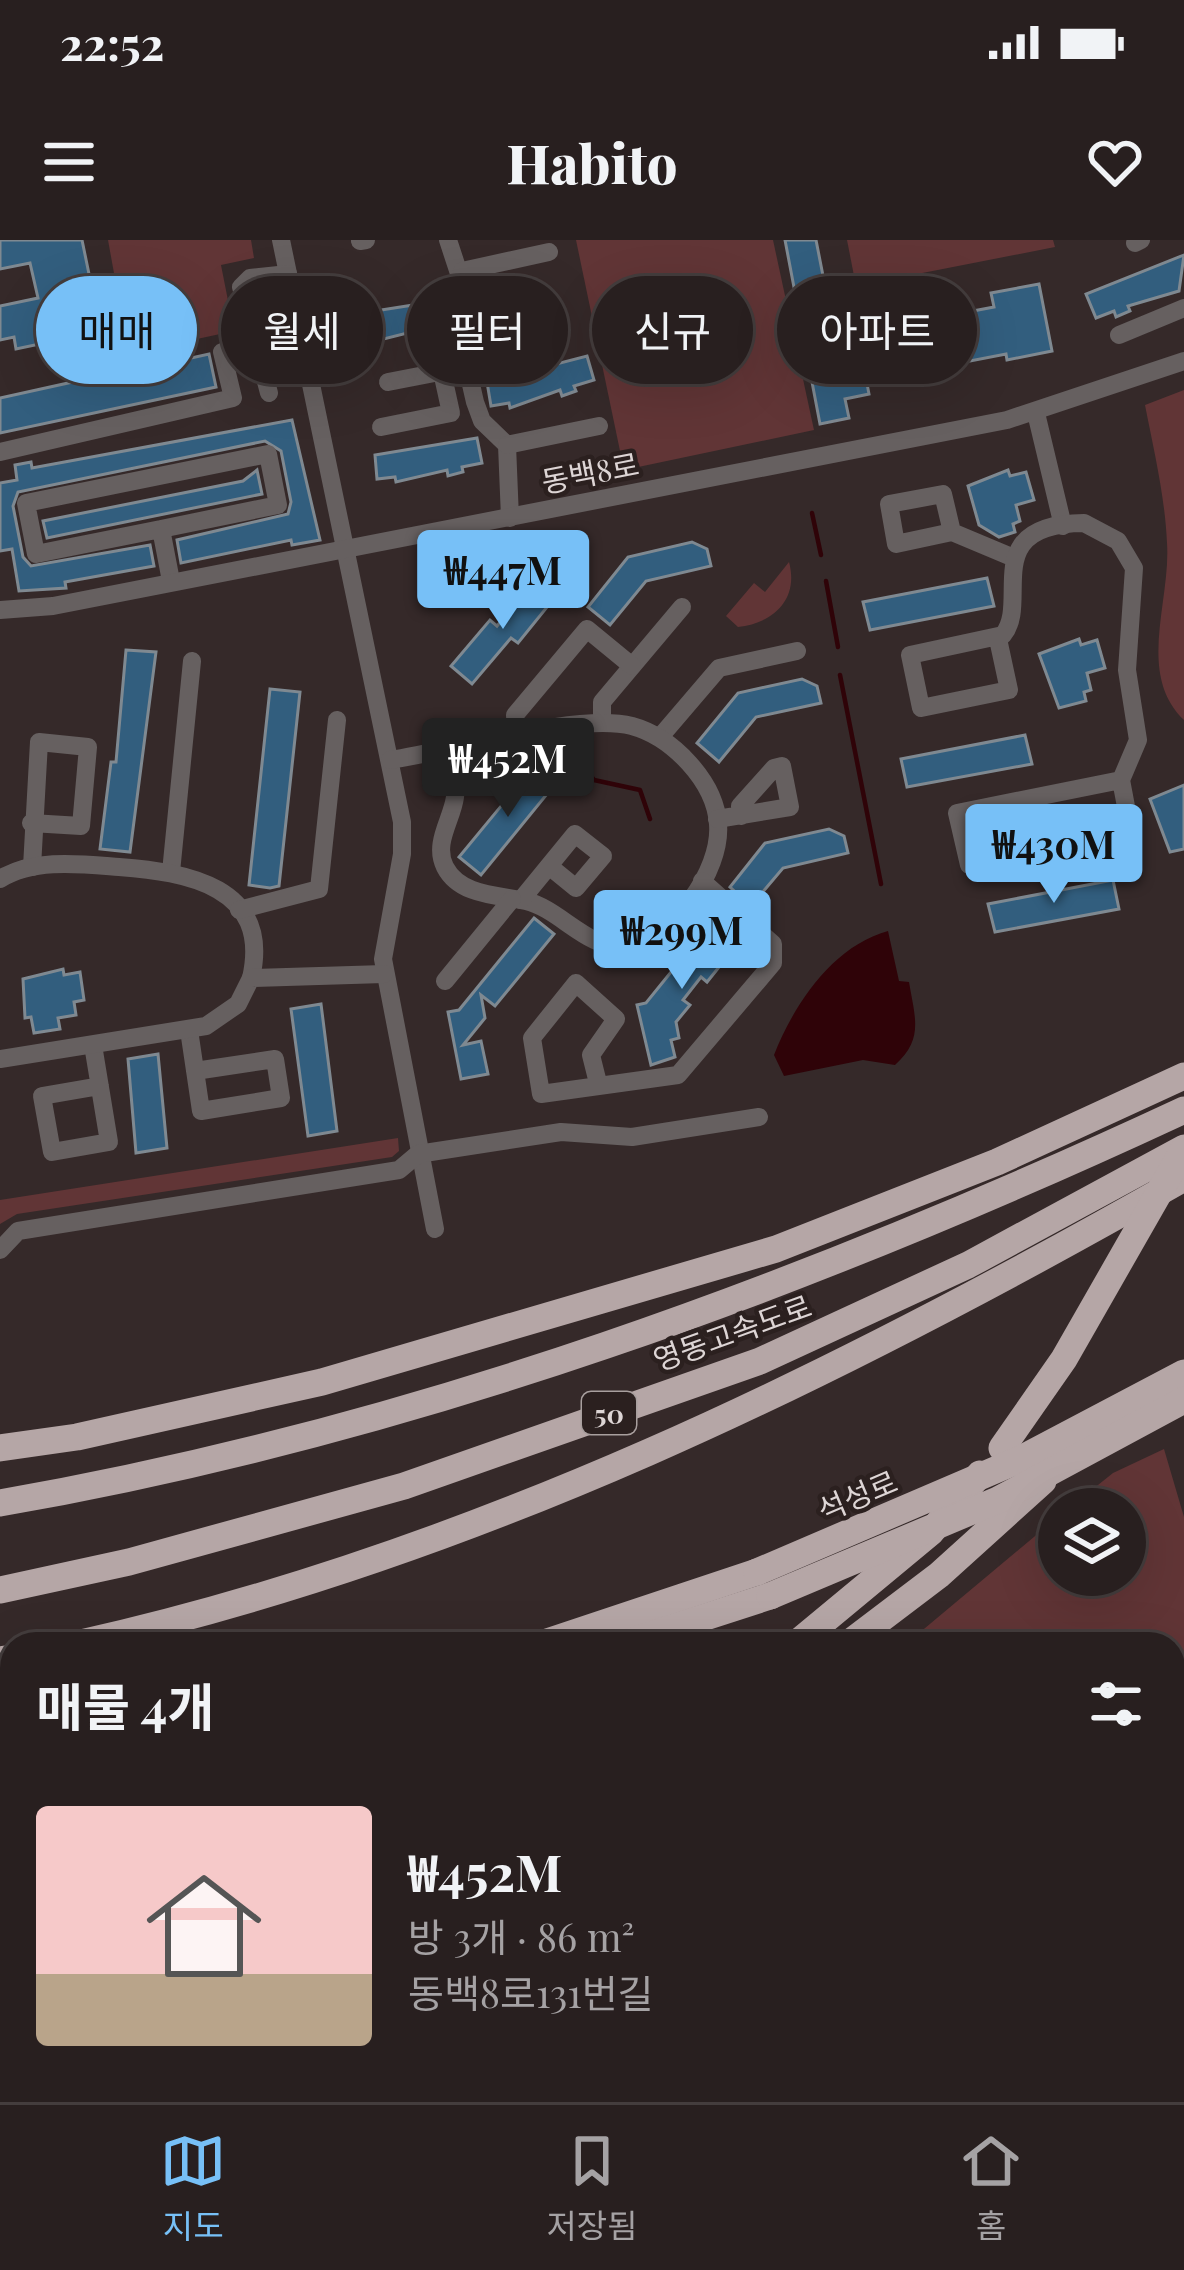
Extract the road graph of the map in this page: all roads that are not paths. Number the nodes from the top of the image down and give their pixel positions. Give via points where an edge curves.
1 (281, 240) edge
2 (448, 240) edge
3 (549, 253) dead end
4 (462, 272) junction
5 (288, 274) junction
6 (269, 276) edge
7 (463, 276) edge
8 (1184, 308) edge
9 (1119, 335) dead end
10 (1184, 361) edge
11 (407, 378) edge
12 (388, 382) dead end
13 (230, 384) edge
14 (266, 384) edge
15 (445, 384) edge
16 (472, 384) edge
17 (268, 393) dead end
18 (1036, 412) junction
19 (599, 426) dead end
20 (381, 427) dead end
21 (507, 445) junction
22 (0, 452) edge
23 (510, 518) junction
24 (1063, 526) junction
25 (161, 529) junction
26 (952, 532) dead end
27 (347, 550) junction
28 (1014, 558) junction
29 (171, 581) junction
30 (682, 607) dead end
31 (0, 610) edge
32 (998, 639) junction
33 (797, 652) dead end
34 (192, 661) dead end
35 (632, 666) junction
36 (337, 720) dead end
37 (602, 723) junction
38 (516, 737) junction
39 (660, 737) junction
40 (455, 751) junction
41 (390, 760) junction
42 (1121, 780) junction
43 (741, 816) dead end
44 (717, 819) junction
45 (31, 823) junction
46 (549, 866) dead end
47 (32, 867) junction
48 (171, 872) junction
49 (0, 880) edge
50 (701, 880) junction
51 (516, 900) junction
52 (239, 910) junction
53 (384, 974) junction
54 (251, 978) junction
55 (445, 981) dead end
56 (189, 1030) junction
57 (93, 1045) junction
58 (0, 1059) edge
59 (195, 1071) junction
60 (1184, 1076) edge
61 (598, 1083) junction
62 (100, 1086) junction
63 (1184, 1110) edge
64 (759, 1118) dead end
65 (1184, 1149) edge
66 (418, 1154) junction
67 (1184, 1178) edge
68 (435, 1229) dead end
69 (0, 1250) edge
70 (1184, 1358) edge
71 (1184, 1373) edge
72 (1184, 1400) edge
73 (0, 1448) edge
74 (0, 1503) edge
75 (763, 1584) junction
76 (0, 1590) edge
77 (123, 1632) edge
78 (585, 1632) edge
79 (650, 1632) edge
80 (810, 1632) edge
81 (864, 1632) edge

1 - 5 street
2 - 4 street
3 - 4 street
4 - 7 street
5 - 6 street
5 - 27 street
8 - 9 street
10 - 18 street, 동백8로
11 - 12 street
13 - 22 street via 233,398
14 - 17 street
15 - 20 street via 451,413
16 - 21 street via 480,416
18 - 23 street, 동백8로
18 - 24 street
19 - 21 street
21 - 23 street
23 - 27 street, 동백8로
24 - 28 street via 1027,542
24 - 42 street via 1100,528 1134,568 1127,659 1138,740
25 - 25 street via 36,554 26,503 268,454 278,505
25 - 29 street
26 - 28 street
27 - 29 street, 동백8로
27 - 41 street
28 - 32 street via 1012,619
29 - 31 street, 동백8로
30 - 35 street
32 - 32 street via 1009,691 921,707 910,655
33 - 39 street via 719,668
34 - 48 street
35 - 37 street via 602,702
35 - 38 street via 586,629 514,715
36 - 52 street via 319,889
37 - 38 street
37 - 39 street
38 - 40 street
39 - 44 street via 693,769
40 - 41 street
40 - 51 street via 444,864 461,884
41 - 53 street via 403,837
42 - 42 street via 957,813 969,865 1131,833
43 - 44 street
44 - 50 street
45 - 45 street via 39,742 88,747 81,826
45 - 47 street
46 - 51 street
47 - 48 street
47 - 49 street
48 - 52 street via 209,882
50 - 51 street via 670,921 625,946
50 - 61 street via 773,944 773,963 678,1075
51 - 55 street
52 - 54 street via 254,949
53 - 54 street
53 - 66 street
54 - 56 street via 227,1015
56 - 57 street
56 - 59 street
57 - 58 street
57 - 62 street
59 - 59 street via 201,1111 281,1098 275,1059
60 - 73 highway, 영동고속도로 via 998,1162 776,1250 322,1382
61 - 61 street via 541,1094 532,1038 576,983 616,1019 591,1055
62 - 62 street via 110,1142 52,1152 42,1096
63 - 74 highway, 영동고속도로 / 50 via 948,1219 540,1367 377,1418 122,1482
64 - 66 street via 632,1137 561,1132
65 - 76 highway, 영동고속도로 / 50 via 968,1265 760,1361 404,1486
65 - 80 highway, bridge via 1064,1359 1002,1448 931,1532
66 - 68 street
66 - 69 street via 399,1170 18,1231
67 - 77 highway, 50 via 802,1386 423,1544
70 - 81 highway
71 - 75 highway, 석성로, bridge
72 - 75 highway, bridge via 998,1500
75 - 78 highway, 석성로
75 - 79 highway

